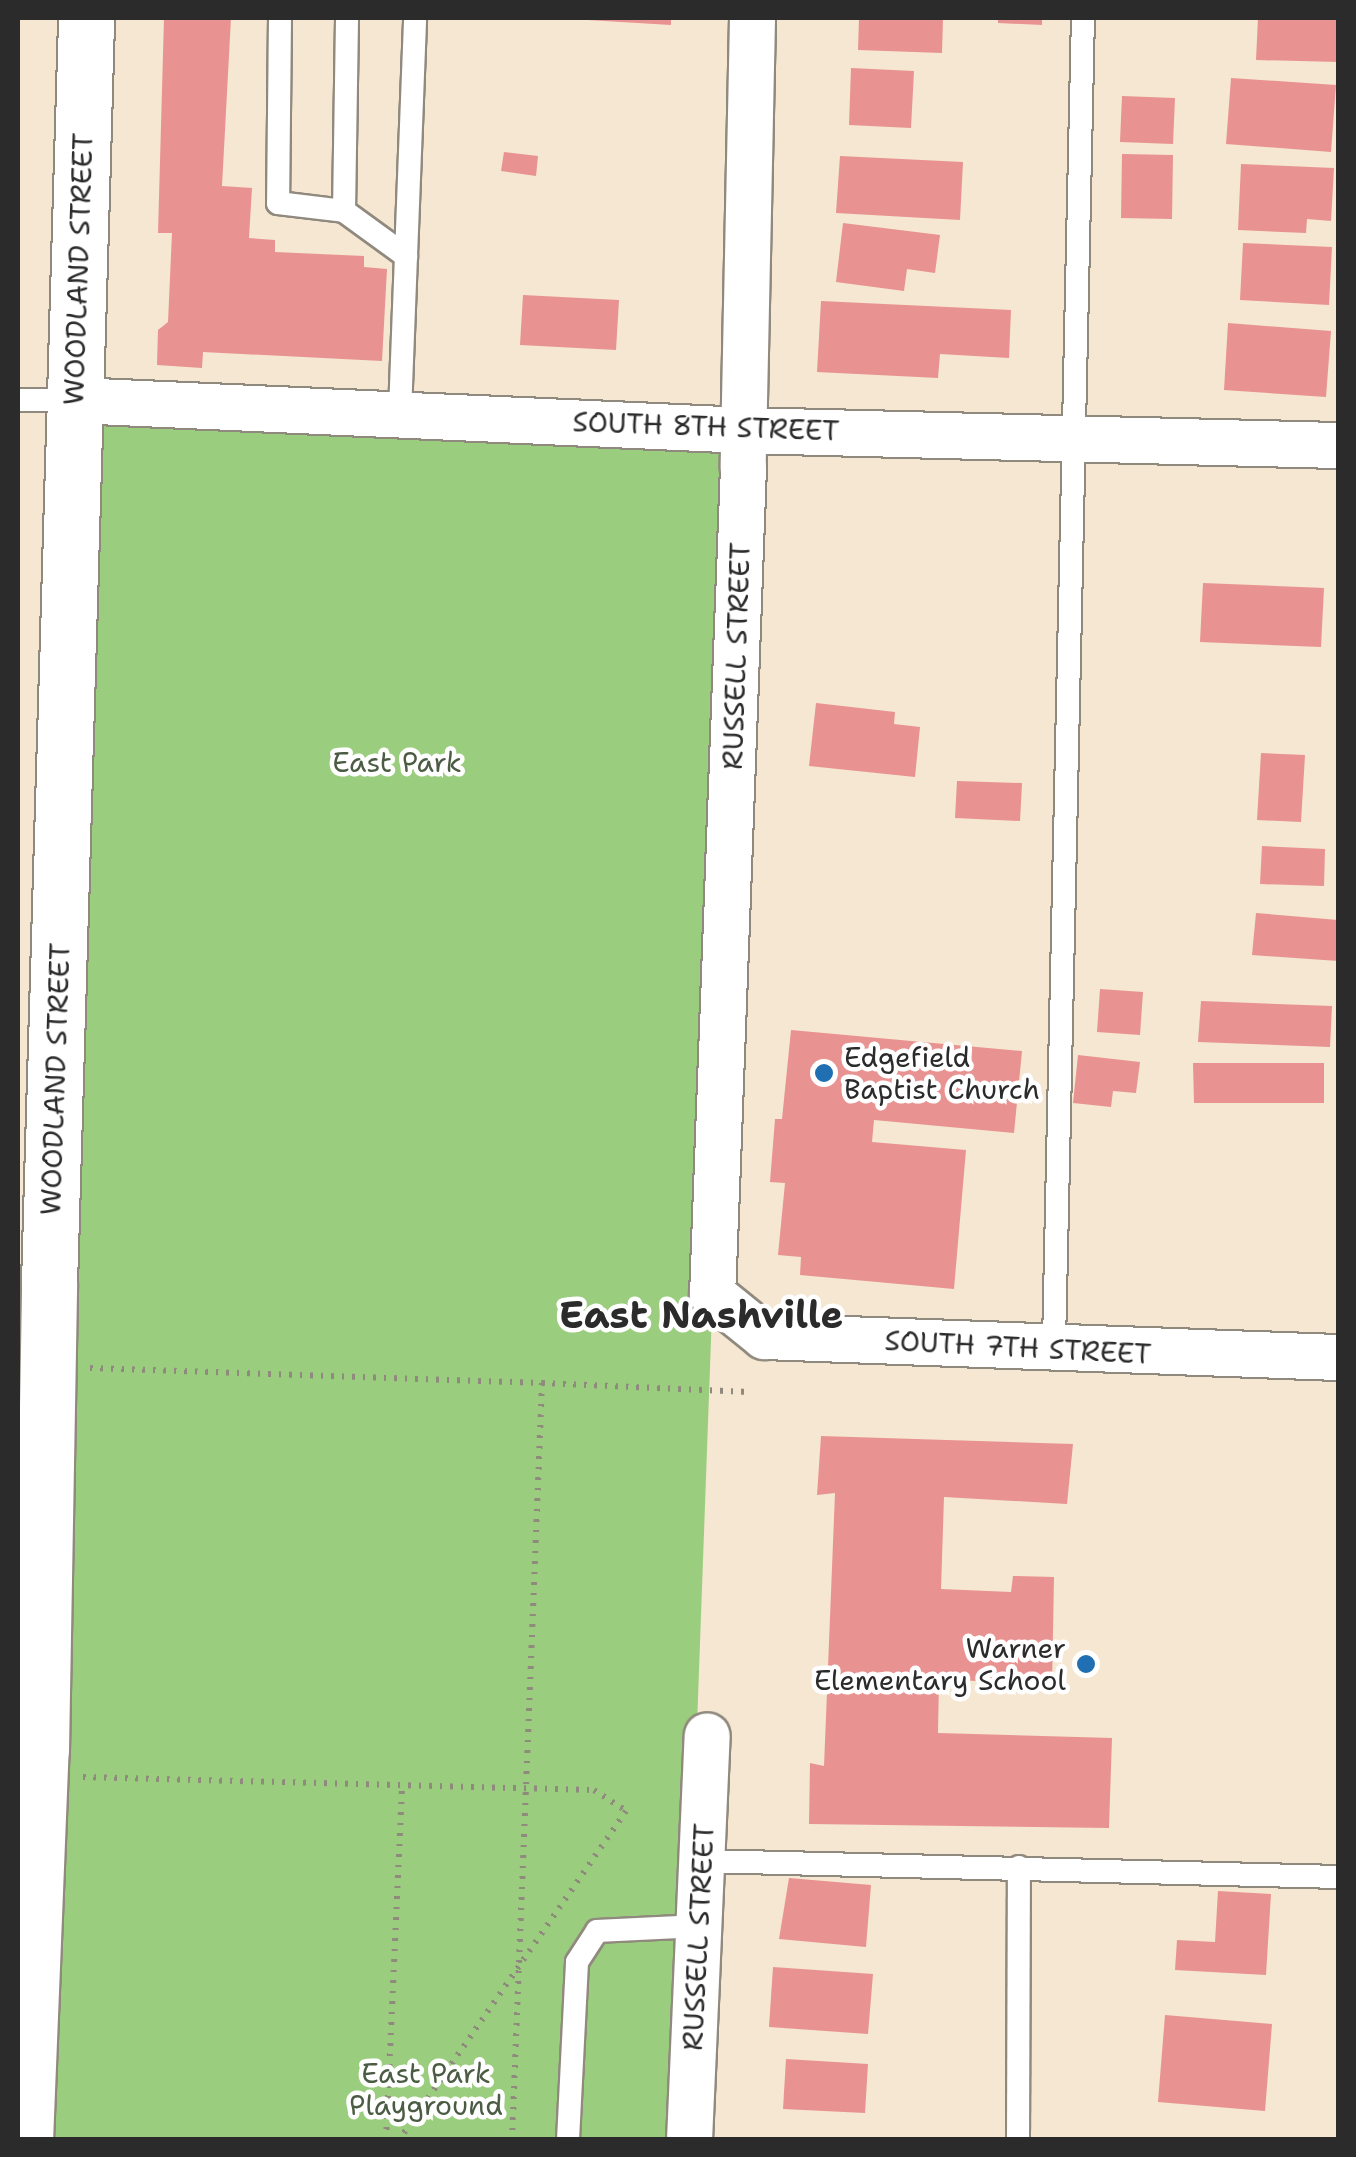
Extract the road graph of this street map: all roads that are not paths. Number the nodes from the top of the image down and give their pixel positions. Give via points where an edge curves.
1 (86, 18) edge
2 (280, 18) edge
3 (347, 18) edge
4 (415, 18) edge
5 (752, 18) edge
6 (1082, 18) edge
7 (344, 212) junction
8 (406, 256) junction
9 (18, 400) edge
10 (74, 400) junction
11 (400, 412) junction
12 (744, 430) junction
13 (1072, 436) junction
14 (1338, 445) edge
15 (712, 1294) joint
16 (33, 1317) edge
17 (1054, 1344) junction
18 (1338, 1357) edge
19 (707, 1735) dead end
20 (47, 1759) edge
21 (703, 1861) junction
22 (1020, 1867) junction
23 (1338, 1877) edge
24 (699, 1926) junction
25 (25, 2140) edge
26 (568, 2140) edge
27 (689, 2140) edge
28 (1018, 2140) edge

1 - 10 street, WOODLAND STREET
2 - 7 lane via 278,203
3 - 7 lane
4 - 8 lane
5 - 12 street, RUSSELL STREET
6 - 13 lane
7 - 8 lane
8 - 11 lane
9 - 10 lane
10 - 11 street, SOUTH 8TH STREET
10 - 16 street, WOODLAND STREET
11 - 12 street, SOUTH 8TH STREET
12 - 13 street, SOUTH 8TH STREET
12 - 15 street, RUSSELL STREET
13 - 14 street, SOUTH 8TH STREET
13 - 17 lane
15 - 17 street, SOUTH 7TH STREET via 764,1336
16 - 20 street, WOODLAND STREET
17 - 18 street, SOUTH 7TH STREET via 1156,1354
19 - 21 street, RUSSELL STREET
20 - 25 street, WOODLAND STREET
21 - 22 lane
21 - 24 street, RUSSELL STREET
22 - 23 lane
22 - 28 lane
24 - 26 lane via 596,1931 577,1962
24 - 27 street, RUSSELL STREET

